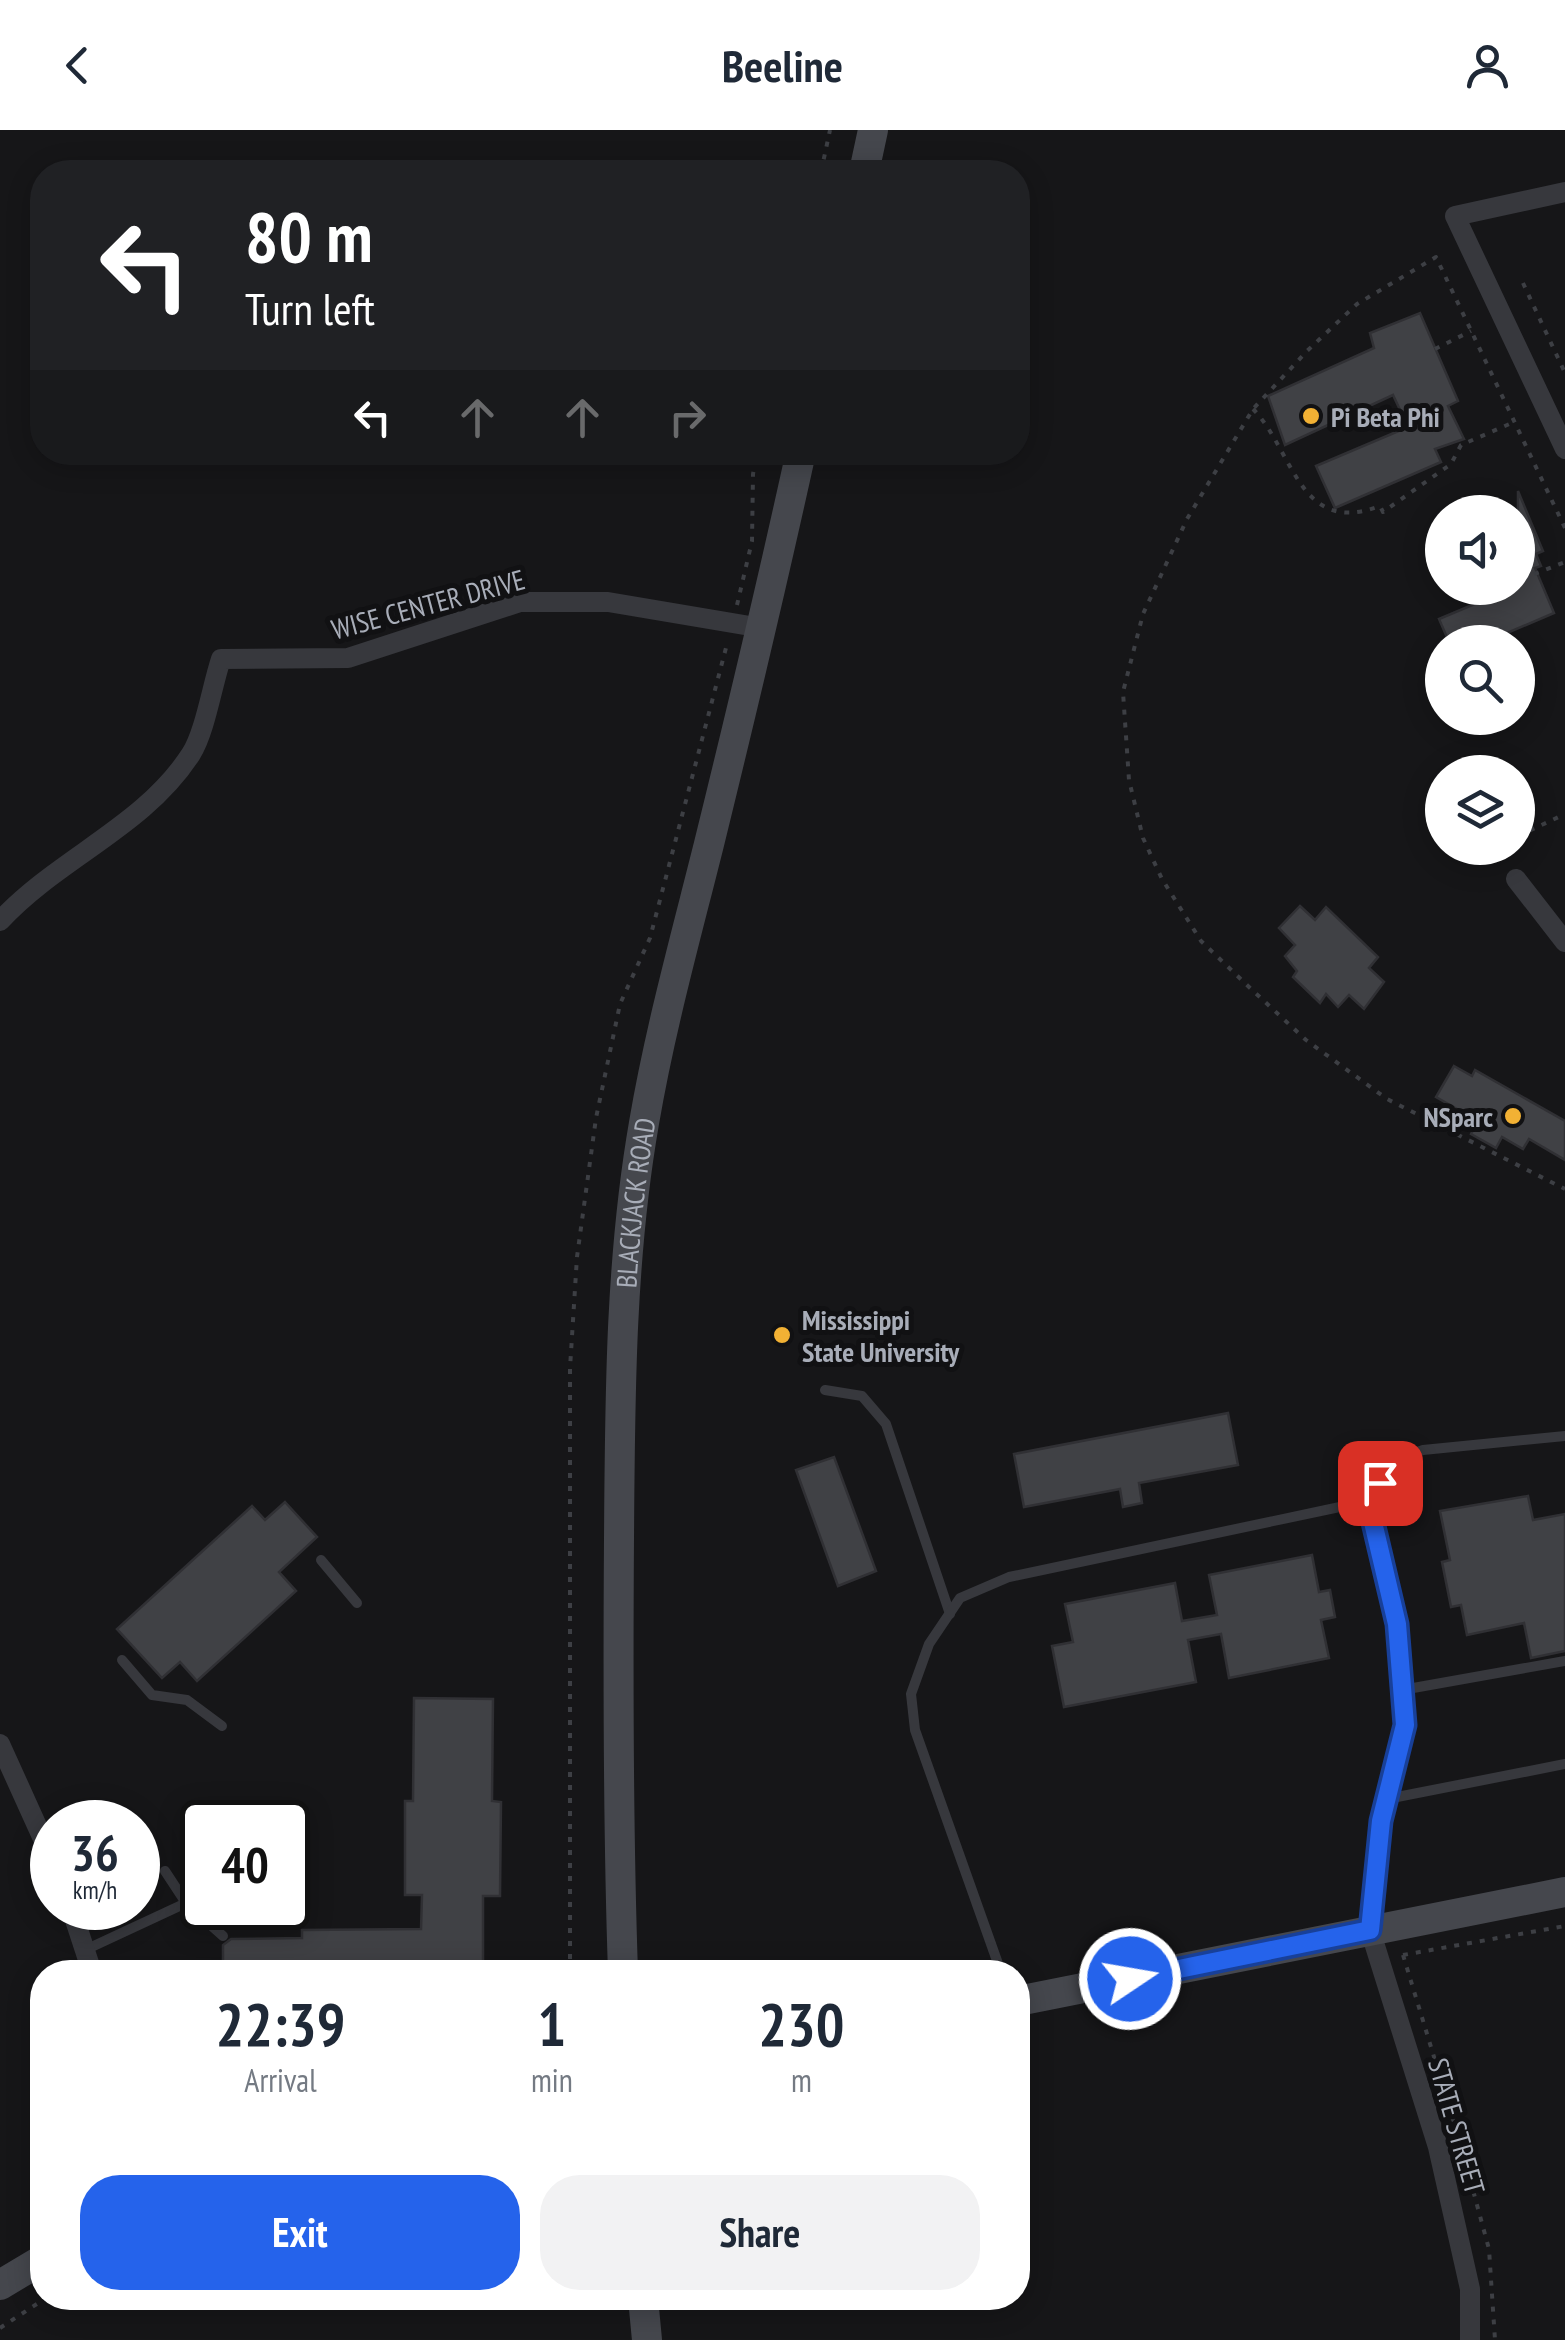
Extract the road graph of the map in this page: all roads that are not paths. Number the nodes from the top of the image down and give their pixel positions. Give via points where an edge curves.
1 (1565, 192) edge
2 (1565, 448) edge
3 (798, 465) edge
4 (762, 628) junction
5 (1516, 880) dead end
6 (0, 921) edge
7 (1565, 942) edge
8 (824, 1390) dead end
9 (1565, 1436) edge
10 (1368, 1501) junction
11 (321, 1560) dead end
12 (357, 1603) dead end
13 (950, 1614) junction
14 (122, 1660) dead end
15 (1565, 1661) edge
16 (1402, 1690) junction
17 (222, 1726) dead end
18 (0, 1744) edge
19 (1565, 1764) edge
20 (1386, 1799) junction
21 (30, 1811) edge
22 (165, 1870) dead end
23 (1565, 1892) edge
24 (180, 1894) edge
25 (180, 1906) edge
26 (78, 1930) edge
27 (216, 1930) edge
28 (1370, 1930) junction
29 (223, 1936) dead end
30 (85, 1950) junction
31 (88, 1960) edge
32 (623, 1960) edge
33 (997, 1960) edge
34 (1030, 2000) edge
35 (30, 2267) edge
36 (0, 2285) edge
37 (644, 2310) edge
38 (646, 2340) edge
39 (1470, 2340) edge

1 - 2 street via 1455,216
3 - 4 street, BLACKJACK ROAD
4 - 6 street, WISE CENTER DRIVE via 608,602 520,602 348,658 220,659 193,751 153,802
4 - 32 street, BLACKJACK ROAD via 674,985 644,1122 630,1228 620,1462
5 - 7 street
8 - 13 lane via 862,1396 886,1424
9 - 10 lane via 1422,1450 1403,1457
10 - 13 lane via 1009,1578 960,1598
10 - 16 lane via 1397,1624
11 - 12 lane
13 - 33 lane via 929,1644 911,1694 915,1730
14 - 17 lane via 152,1695 187,1700
15 - 16 lane
16 - 20 lane via 1405,1725
18 - 21 street
19 - 20 lane
20 - 28 lane
22 - 24 lane
23 - 28 street
25 - 30 lane
26 - 30 street
27 - 29 lane
28 - 34 street
28 - 39 street, STATE STREET via 1438,2147 1470,2289
30 - 31 street
35 - 36 street
37 - 38 street

